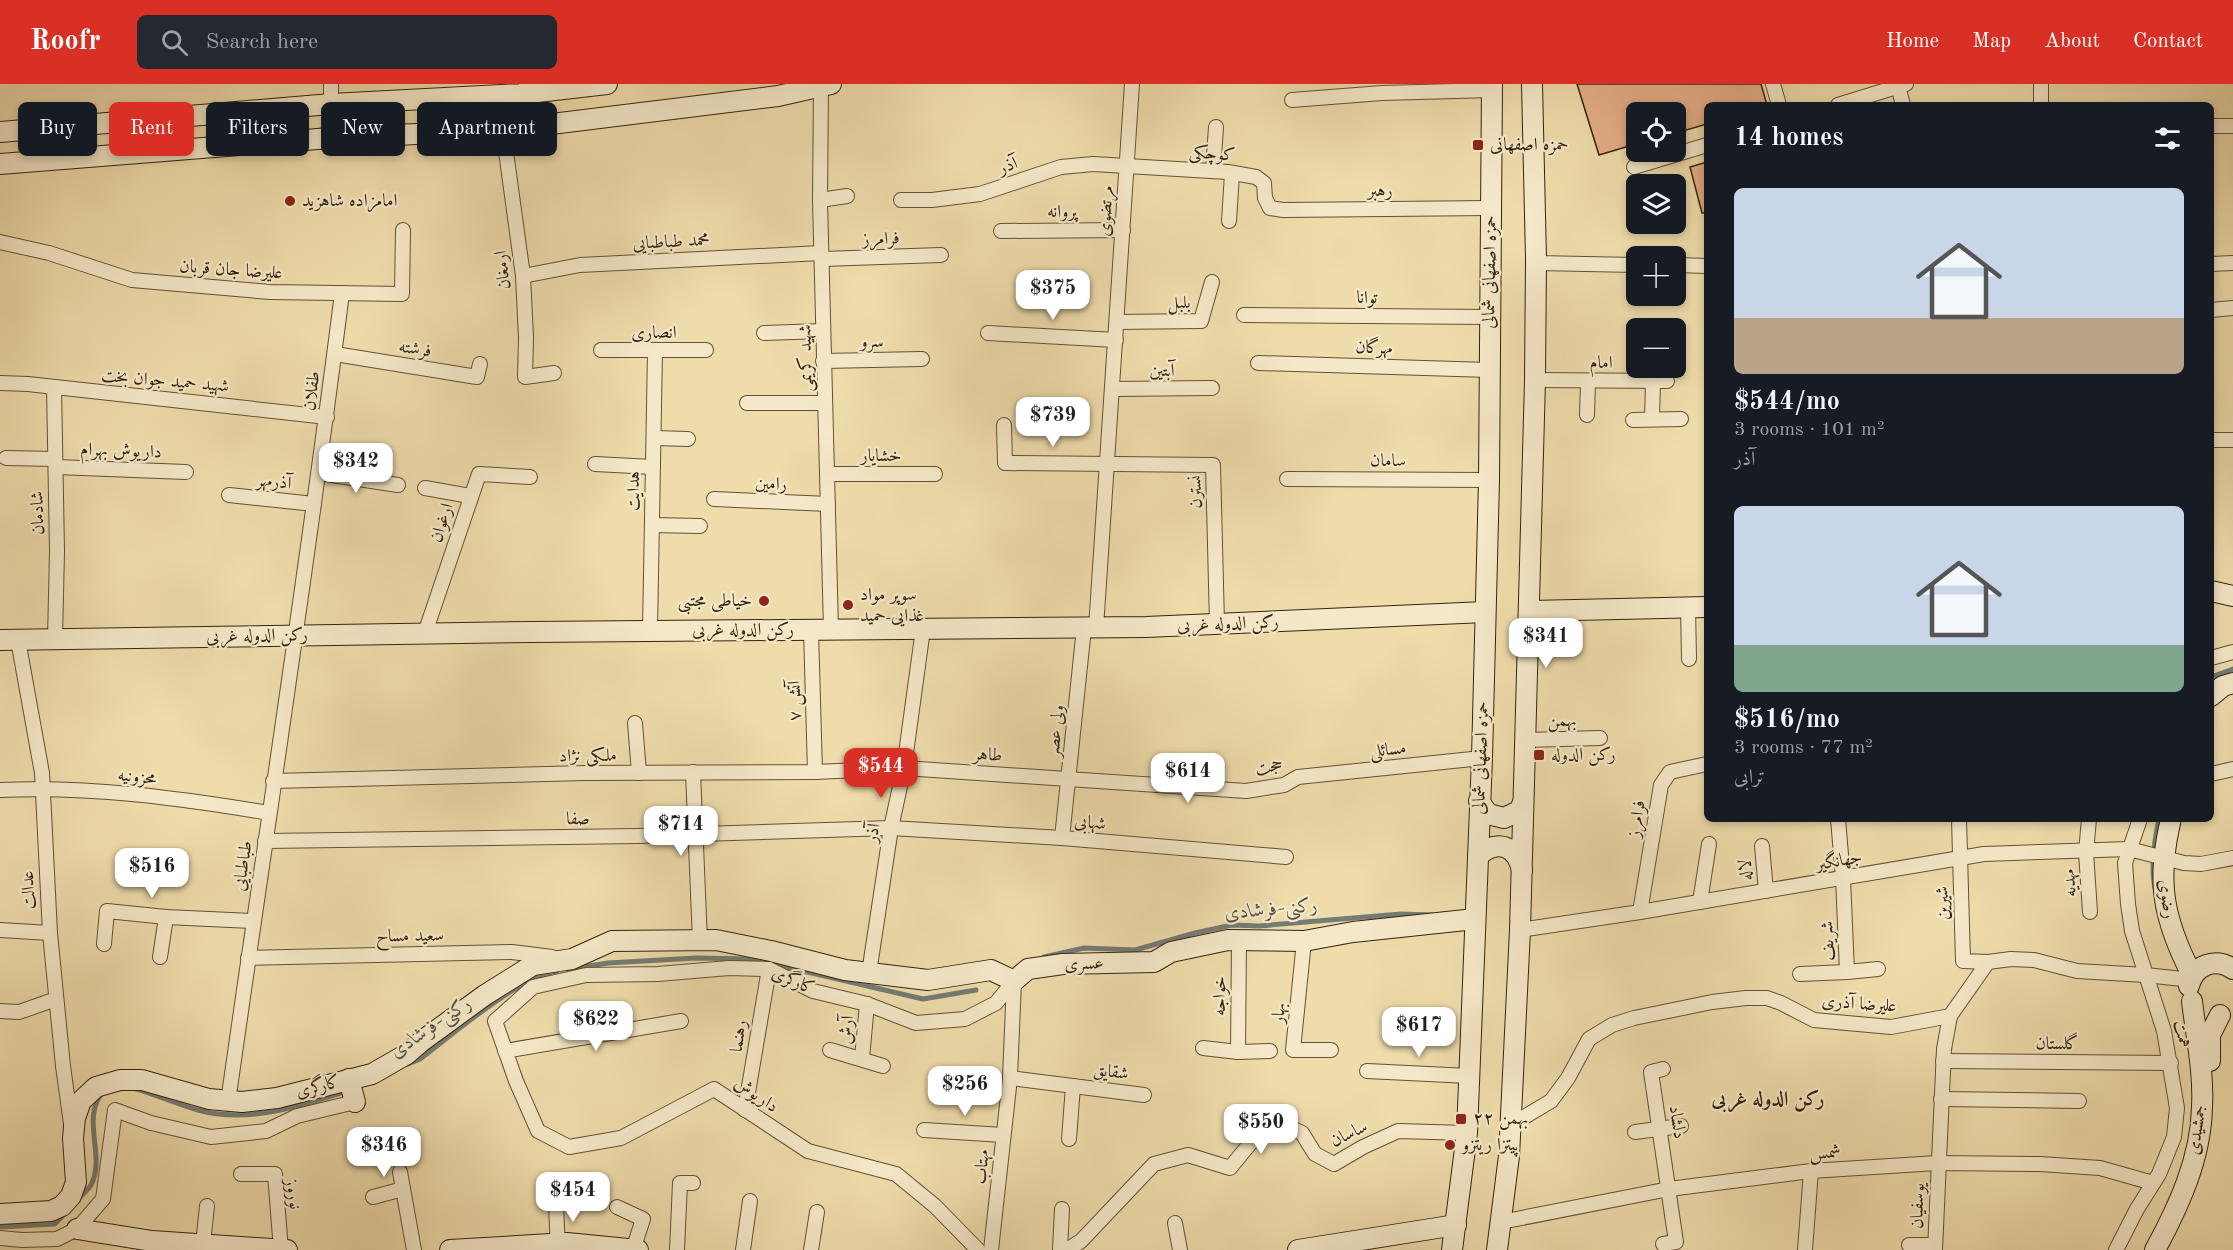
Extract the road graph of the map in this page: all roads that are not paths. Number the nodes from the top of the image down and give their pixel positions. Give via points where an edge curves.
1 (331, 84) edge
2 (607, 84) edge
3 (1132, 84) edge
4 (1532, 84) edge
5 (1773, 84) edge
6 (2041, 84) edge
7 (826, 85) edge
8 (1902, 85) edge
9 (1492, 87) edge
10 (1382, 88) edge
11 (1292, 100) dead end
12 (331, 102) edge
13 (369, 102) edge
14 (1778, 102) edge
15 (1848, 102) edge
16 (1903, 102) edge
17 (2042, 102) edge
18 (321, 105) edge
19 (557, 123) edge
20 (2214, 126) edge
21 (2233, 126) edge
22 (1216, 127) dead end
23 (0, 132) edge
24 (417, 134) edge
25 (1704, 146) edge
26 (507, 156) edge
27 (0, 164) edge
28 (1127, 167) junction
29 (1634, 167) dead end
30 (1213, 171) junction
31 (1232, 174) junction
32 (847, 196) dead end
33 (820, 200) junction
34 (901, 200) dead end
35 (1270, 208) joint
36 (1491, 208) junction
37 (1229, 221) dead end
38 (403, 230) dead end
39 (1123, 230) junction
40 (1001, 231) dead end
41 (0, 242) edge
42 (941, 255) dead end
43 (821, 256) junction
44 (1536, 263) junction
45 (2233, 263) edge
46 (1626, 264) edge
47 (2214, 264) edge
48 (1686, 265) edge
49 (1704, 266) edge
50 (523, 276) junction
51 (1212, 282) dead end
52 (342, 293) junction
53 (2233, 308) edge
54 (2214, 310) edge
55 (1244, 315) dead end
56 (1490, 317) junction
57 (1117, 322) junction
58 (823, 331) junction
59 (764, 333) dead end
60 (988, 333) dead end
61 (1116, 340) junction
62 (601, 350) dead end
63 (706, 350) dead end
64 (655, 351) junction
65 (335, 354) junction
66 (922, 359) dead end
67 (823, 361) junction
68 (1258, 363) dead end
69 (480, 364) dead end
70 (1489, 370) junction
71 (554, 373) dead end
72 (1535, 380) junction
73 (1588, 381) junction
74 (0, 383) edge
75 (54, 387) junction
76 (1212, 388) dead end
77 (1112, 389) junction
78 (747, 403) dead end
79 (825, 403) junction
80 (1587, 416) dead end
81 (327, 417) junction
82 (1652, 419) junction
83 (1681, 419) dead end
84 (1633, 420) dead end
85 (1004, 425) dead end
86 (654, 438) junction
87 (688, 440) dead end
88 (2214, 440) edge
89 (2233, 440) edge
90 (6, 458) dead end
91 (56, 463) junction
92 (595, 464) dead end
93 (1107, 465) junction
94 (653, 467) junction
95 (186, 472) dead end
96 (319, 473) junction
97 (827, 474) junction
98 (935, 474) dead end
99 (530, 477) dead end
100 (1287, 479) dead end
101 (1489, 480) junction
102 (398, 485) dead end
103 (425, 488) dead end
104 (229, 495) dead end
105 (470, 496) junction
106 (714, 499) dead end
107 (314, 504) junction
108 (828, 504) junction
109 (652, 525) junction
110 (700, 526) dead end
111 (2233, 589) edge
112 (2214, 591) edge
113 (2214, 592) edge
114 (2233, 596) edge
115 (1697, 607) edge
116 (1530, 611) junction
117 (1485, 612) junction
118 (1217, 624) junction
119 (1090, 628) junction
120 (923, 629) junction
121 (821, 630) junction
122 (650, 631) junction
123 (425, 633) junction
124 (296, 635) junction
125 (55, 639) junction
126 (9, 640) edge
127 (2233, 652) edge
128 (2214, 657) edge
129 (1689, 659) dead end
130 (2233, 683) edge
131 (2214, 694) edge
132 (635, 723) dead end
133 (1600, 738) dead end
134 (1526, 740) junction
135 (1482, 758) junction
136 (1704, 765) edge
137 (904, 768) junction
138 (2233, 769) edge
139 (693, 772) junction
140 (815, 772) junction
141 (639, 773) junction
142 (2214, 773) edge
143 (1298, 777) joint
144 (1069, 779) junction
145 (273, 781) junction
146 (42, 788) junction
147 (0, 790) edge
148 (1479, 801) junction
149 (1523, 803) junction
150 (269, 813) junction
151 (1838, 822) edge
152 (1959, 822) edge
153 (2089, 822) edge
154 (2139, 822) edge
155 (2171, 822) edge
156 (891, 828) junction
157 (696, 833) junction
158 (1062, 838) junction
159 (265, 841) junction
160 (1708, 844) dead end
161 (1762, 846) dead end
162 (2128, 849) junction
163 (2086, 852) junction
164 (1478, 856) junction
165 (1286, 857) dead end
166 (1959, 858) junction
167 (2233, 858) edge
168 (2165, 859) junction
169 (1522, 870) junction
170 (1843, 878) junction
171 (1766, 891) junction
172 (1700, 902) junction
173 (1640, 912) junction
174 (2090, 912) dead end
175 (166, 917) junction
176 (1475, 919) junction
177 (252, 921) junction
178 (0, 930) edge
179 (1520, 930) junction
180 (50, 933) junction
181 (1239, 940) junction
182 (1304, 941) junction
183 (700, 942) junction
184 (104, 944) dead end
185 (160, 957) dead end
186 (248, 958) junction
187 (572, 959) junction
188 (1988, 962) junction
189 (769, 969) junction
190 (1878, 969) dead end
191 (2233, 969) edge
192 (1847, 972) junction
193 (869, 973) junction
194 (1800, 974) dead end
195 (2146, 975) junction
196 (2192, 978) junction
197 (1014, 981) junction
198 (56, 999) junction
199 (2192, 1001) junction
200 (867, 1004) junction
201 (0, 1011) edge
202 (2227, 1012) edge
203 (1950, 1016) junction
204 (495, 1021) joint
205 (681, 1021) dead end
206 (1203, 1048) dead end
207 (830, 1050) dead end
208 (1331, 1050) dead end
209 (506, 1051) junction
210 (1270, 1051) dead end
211 (1238, 1052) junction
212 (862, 1058) junction
213 (1943, 1061) junction
214 (2170, 1063) junction
215 (884, 1066) dead end
216 (1663, 1069) dead end
217 (1367, 1071) dead end
218 (1469, 1076) junction
219 (1010, 1078) junction
220 (349, 1079) junction
221 (1074, 1086) junction
222 (1144, 1095) dead end
223 (1941, 1099) junction
224 (2079, 1101) dead end
225 (228, 1102) junction
226 (355, 1102) joint
227 (745, 1110) junction
228 (1511, 1125) junction
229 (1681, 1126) dead end
230 (1660, 1128) junction
231 (924, 1130) dead end
232 (1635, 1132) dead end
233 (1467, 1133) junction
234 (1004, 1135) junction
235 (73, 1138) junction
236 (1069, 1139) dead end
237 (1937, 1163) junction
238 (1811, 1171) junction
239 (400, 1172) dead end
240 (242, 1174) dead end
241 (693, 1183) dead end
242 (2153, 1183) junction
243 (403, 1189) junction
244 (1670, 1189) junction
245 (373, 1197) dead end
246 (750, 1201) dead end
247 (556, 1204) dead end
248 (62, 1206) junction
249 (207, 1206) dead end
250 (617, 1207) dead end
251 (1062, 1209) dead end
252 (818, 1212) dead end
253 (0, 1214) edge
254 (1501, 1222) junction
255 (1175, 1223) dead end
256 (1456, 1225) junction
257 (77, 1229) junction
258 (0, 1238) edge
259 (203, 1244) junction
260 (1663, 1244) dead end
261 (1909, 1245) dead end
262 (152, 1246) edge
263 (558, 1246) edge
264 (1935, 1247) edge
265 (234, 1248) edge
266 (507, 1248) edge
267 (610, 1249) edge
268 (281, 1250) edge
269 (287, 1250) edge
270 (414, 1250) edge
271 (450, 1250) edge
272 (633, 1250) edge
273 (638, 1250) edge
274 (677, 1250) edge
275 (743, 1250) edge
276 (811, 1250) edge
277 (978, 1250) edge
278 (991, 1250) edge
279 (1060, 1250) edge
280 (1067, 1250) edge
281 (1180, 1250) edge
282 (1298, 1250) edge
283 (1452, 1250) edge
284 (1497, 1250) edge
285 (1805, 1250) edge
286 (2116, 1250) edge
287 (2155, 1250) edge
288 (2166, 1250) edge

1 - 12 street
2 - 13 main road via 520,94
3 - 28 street, مرتضوی
4 - 44 main road
5 - 14 street
6 - 17 street
7 - 19 main road via 778,96
7 - 33 street, شهید کریمی
8 - 15 street
8 - 16 street
9 - 10 street
9 - 36 main road, حمزه اصفهانی شمالی
10 - 11 street
18 - 23 main road
20 - 21 street
22 - 30 street
24 - 27 main road
25 - 29 street
26 - 50 street, ارمغان
28 - 30 street, کوچکی
28 - 34 street, آذر via 1061,167 980,194
28 - 39 street, مرتضوی
30 - 31 street, کوچکی
31 - 35 street, کوچکی via 1256,177 1264,183
31 - 37 street
32 - 33 street
33 - 43 street, شهید کریمی
35 - 36 street, رهبر
36 - 56 main road, حمزه اصفهانی شمالی
38 - 52 street, علیرضا جان قربان via 402,294
39 - 40 street, پروانه
39 - 57 street, مرتضوی
41 - 52 street, علیرضا جان قربان via 132,280 270,292
42 - 43 street, فرامرز
43 - 50 street, محمد طباطبایی via 592,264
43 - 58 street, شهید کریمی
44 - 46 street
44 - 72 main road
45 - 47 street
48 - 49 street
50 - 71 street, ارمغان via 525,377
51 - 57 street, بلبل via 1201,321
52 - 65 street, طفلان
53 - 54 street
55 - 56 street, توانا
56 - 70 main road, حمزه اصفهانی شمالی
57 - 61 street, مرتضوی
58 - 59 street
58 - 67 street, شهید کریمی
60 - 61 street
61 - 77 street, مرتضوی
62 - 64 street, انصاری
63 - 64 street, انصاری
64 - 86 street, هدایت
65 - 69 street, فرشته via 477,377
65 - 81 street, طفلان
66 - 67 street, سرو
67 - 79 street, شهید کریمی
68 - 70 street, مهرگان
70 - 101 main road, حمزه اصفهانی شمالی
72 - 73 street, امام
72 - 116 main road
73 - 80 street
73 - 82 street, امام via 1660,381
74 - 75 street, شهید حمید جوان بخت
75 - 81 street, شهید حمید جوان بخت
75 - 91 street, شادمان
76 - 77 street, آبتین
77 - 93 street, مرتضوی
78 - 79 street
79 - 97 street, شهید کریمی
81 - 96 street, طفلان
82 - 83 street
82 - 84 street
85 - 93 street via 1005,463
86 - 87 street
86 - 94 street, هدایت
88 - 89 street
90 - 91 street, داریوش بهرام
91 - 95 street, داریوش بهرام
91 - 125 street, شادمان
92 - 94 street
93 - 118 street, نسترن via 1213,465
93 - 119 street, مرتضوی
94 - 109 street, هدایت
96 - 102 street
96 - 107 street, طفلان
97 - 98 street, خشایار
97 - 108 street, شهید کریمی
99 - 105 street, ارغوان via 479,474
100 - 101 street, سامان
101 - 117 main road, حمزه اصفهانی شمالی
103 - 105 street
104 - 107 street, آذرمهر
105 - 123 street, ارغوان
106 - 108 street, رامین
107 - 124 street, طفلان
108 - 121 street, شهید کریمی
109 - 110 street
109 - 122 street, هدایت
111 - 112 main road
113 - 114 main road
115 - 116 main road
115 - 129 street
116 - 134 main road
117 - 118 main road, رکن الدوله غربی
117 - 135 main road, حمزه اصفهانی شمالی
118 - 119 main road, رکن الدوله غربی
119 - 120 main road, رکن الدوله غربی
119 - 144 street, ولی عصر
120 - 121 main road, رکن الدوله غربی
120 - 137 street, آذر
121 - 122 main road, رکن الدوله غربی
121 - 140 street, آتش ۷
122 - 123 main road, رکن الدوله غربی
123 - 124 main road, رکن الدوله غربی
124 - 125 main road, رکن الدوله غربی
124 - 145 street, طباطبایی
125 - 126 main road, رکن الدوله غربی
126 - 146 street, عدالت via 42,773
127 - 128 street
130 - 131 main road
132 - 141 street
133 - 134 street, بهمن
134 - 149 main road
135 - 143 street, مسائلی
135 - 148 main road, حمزه اصفهانی شمالی
136 - 173 street, فرامرز via 1670,772 1661,786
137 - 140 street, ملکی نژاد
137 - 144 street, طاهر
137 - 156 street, آذر
138 - 142 street
139 - 140 street, ملکی نژاد
139 - 141 street, ملکی نژاد
139 - 157 street
141 - 145 street, ملکی نژاد
143 - 144 street, حجت via 1284,785 1246,791
144 - 158 street, ولی عصر
145 - 150 street, طباطبایی
146 - 147 street, محزونیه
146 - 150 street, محزونیه via 196,801
146 - 180 street, عدالت
148 - 149 main road via 1488,814 1504,818 1519,811
148 - 164 main road, حمزه اصفهانی شمالی
149 - 169 main road
150 - 159 street, طباطبایی
151 - 170 street
152 - 166 street, شیرین
153 - 163 street, مهدیه
154 - 162 street, همت
155 - 168 main road, رضوی
156 - 157 street, صفا
156 - 158 street, شهابی
156 - 193 street, آذر
157 - 159 street, صفا
157 - 183 street
158 - 165 street, شهابی
159 - 177 street, طباطبایی
160 - 172 street
161 - 171 street, لاله
162 - 163 street, جهانگیر
162 - 168 street, جهانگیر
162 - 195 street, همت via 2128,904
163 - 166 street, جهانگیر
163 - 174 street, مهدیه
164 - 169 main road via 1485,850 1504,847 1513,852
164 - 176 main road, حمزه اصفهانی شمالی
166 - 170 street, جهانگیر
166 - 188 street, شیرین via 1963,961
167 - 168 street, جهانگیر via 2201,864
168 - 196 main road, رضوی via 2162,881 2166,911
169 - 179 main road
170 - 171 street, جهانگیر
170 - 192 street, شریف
171 - 172 street, جهانگیر
172 - 173 street, جهانگیر
173 - 179 street, جهانگیر
175 - 177 street
175 - 184 street via 107,911
175 - 185 street
176 - 182 main road, عسری
176 - 218 main road, حمزه اصفهانی شمالی
177 - 186 street, طباطبایی
178 - 180 street
179 - 228 main road
180 - 198 street, عدالت
181 - 182 main road, عسری
181 - 197 main road, عسری via 1171,952 1154,962 1063,964 1028,969
181 - 211 street, خواجه
182 - 208 street, بهار via 1293,1050
183 - 187 main road, کارگری via 612,941
183 - 193 main road via 716,940
186 - 187 street, سعید مساح via 512,952
186 - 225 street, طباطبایی
187 - 220 main road, کارگری via 533,965 485,995 408,1054 372,1074
188 - 195 street via 2034,960 2077,971
188 - 203 street
189 - 200 street, کارگری via 813,990
189 - 204 street, کارگری via 586,975 533,987
189 - 227 street, رهنما
190 - 192 street, شریف
191 - 196 main road via 2211,963
192 - 194 street
193 - 197 main road via 928,980 991,970
195 - 196 street
195 - 214 street, همت
196 - 199 main road, جمشیدی
197 - 200 street, کارگری via 996,1003 966,1019 916,1023
197 - 219 street, مهتاب
198 - 201 street via 19,1012
198 - 235 street, عدالت
199 - 202 main road via 2204,1013
199 - 287 main road, جمشیدی via 2202,1086 2199,1136 2187,1183
200 - 212 street, آرش
202 - 288 main road, جمشیدی via 2209,1039 2212,1094 2205,1158
203 - 213 street
203 - 228 street, علیرضا آذری via 1891,1027 1814,1020 1767,998 1746,998 1634,1018 1589,1039 1551,1101
204 - 209 street, داریوش
205 - 209 street
206 - 211 street
207 - 212 street, آرش
209 - 227 street, داریوش via 538,1131 569,1147 621,1138 714,1089
210 - 211 street
212 - 215 street, آرش
213 - 214 street, گلستان
213 - 223 street
214 - 242 street, همت via 2177,1108 2174,1137
216 - 230 street, دلشاد via 1651,1072
217 - 218 street
218 - 233 main road, حمزه اصفهانی شمالی
219 - 221 street, شقایق
219 - 234 street, مهتاب
220 - 225 main road, کارگری via 277,1098
220 - 226 main road
221 - 222 street, شقایق
221 - 236 street, شقایق
223 - 224 street
223 - 237 street
225 - 235 main road, کارگری via 142,1080 120,1080 96,1087 81,1101
226 - 257 street, کارگری via 297,1116 266,1131 211,1137 115,1110 103,1200
227 - 277 street, داریوش via 808,1151 896,1174 935,1206
228 - 254 main road
229 - 230 street
230 - 232 street
230 - 244 street, دلشاد
231 - 234 street
233 - 256 main road, حمزه اصفهانی شمالی
233 - 280 street, ساسان via 1398,1131 1334,1164 1315,1154 1302,1133 1282,1124 1262,1129 1230,1168 1188,1155 1154,1164 1081,1241
234 - 278 street, مهتاب
235 - 248 main road, کارگری via 76,1182
237 - 238 street, شمس
237 - 242 street, شمس via 2100,1168
237 - 264 street, یوسفیان
238 - 244 street, شمس
238 - 285 street
239 - 243 street
240 - 268 street, نوروز via 275,1174
241 - 274 street via 680,1183
242 - 286 street, همت
243 - 245 street
243 - 270 street
244 - 254 street, شمس
244 - 260 street via 1676,1242
246 - 275 street
247 - 263 street
248 - 253 main road via 51,1211
248 - 257 street
249 - 259 street
250 - 272 street via 643,1219
251 - 279 street
252 - 276 street
254 - 284 main road
255 - 281 street
256 - 282 main road
256 - 283 main road, حمزه اصفهانی شمالی
257 - 258 street, کارگری via 57,1239
257 - 262 main road
259 - 262 main road
259 - 265 main road
261 - 264 street
263 - 266 main road
263 - 267 main road
265 - 268 main road
266 - 271 main road
267 - 272 main road
268 - 269 main road
272 - 273 main road

